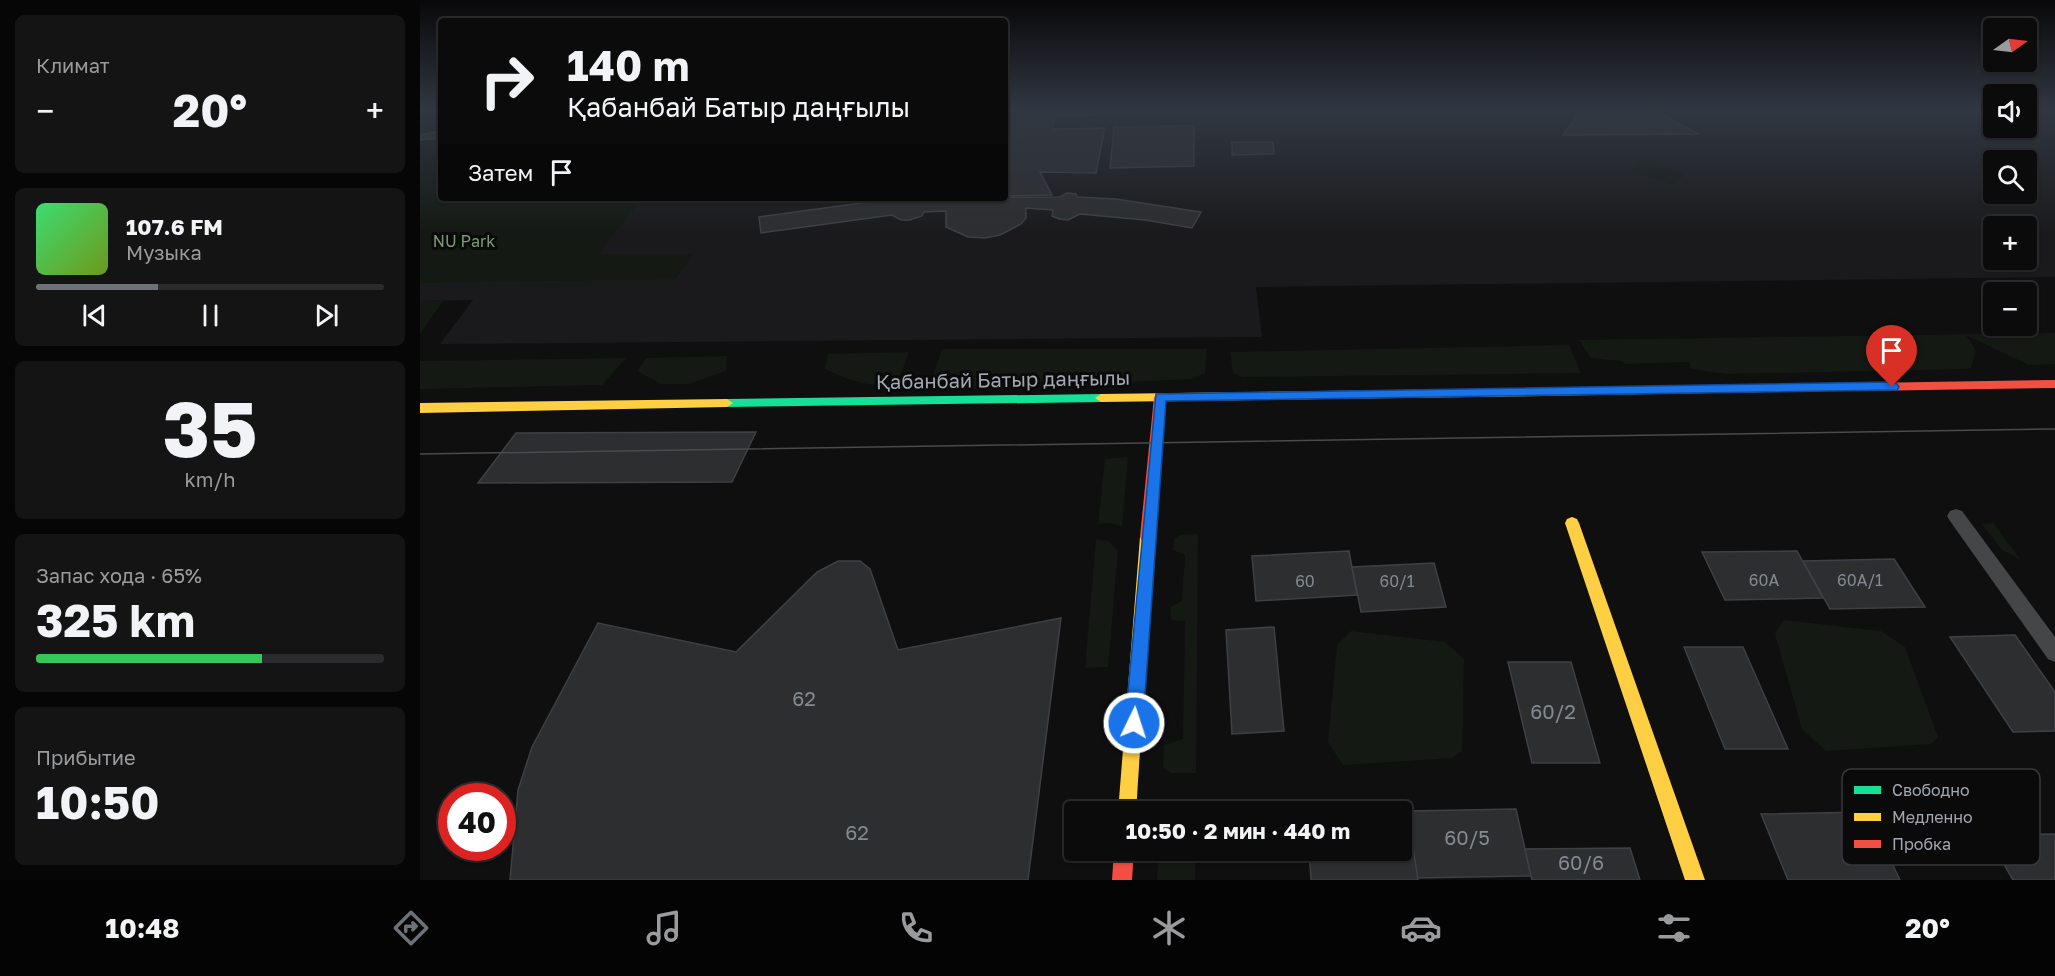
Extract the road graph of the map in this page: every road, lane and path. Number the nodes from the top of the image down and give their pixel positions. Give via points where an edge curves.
1 (2055, 384) edge
2 (1160, 397) junction
3 (422, 411) edge
4 (1956, 516) dead end
5 (1572, 522) dead end
6 (2055, 653) edge
7 (1128, 801) edge
8 (1123, 861) edge
9 (1122, 880) edge
10 (1695, 880) edge

1 - 2 main road, Қабанбай Батыр даңғылы
2 - 3 main road, Қабанбай Батыр даңғылы
2 - 7 main road
4 - 6 street
5 - 10 main road
8 - 9 main road

